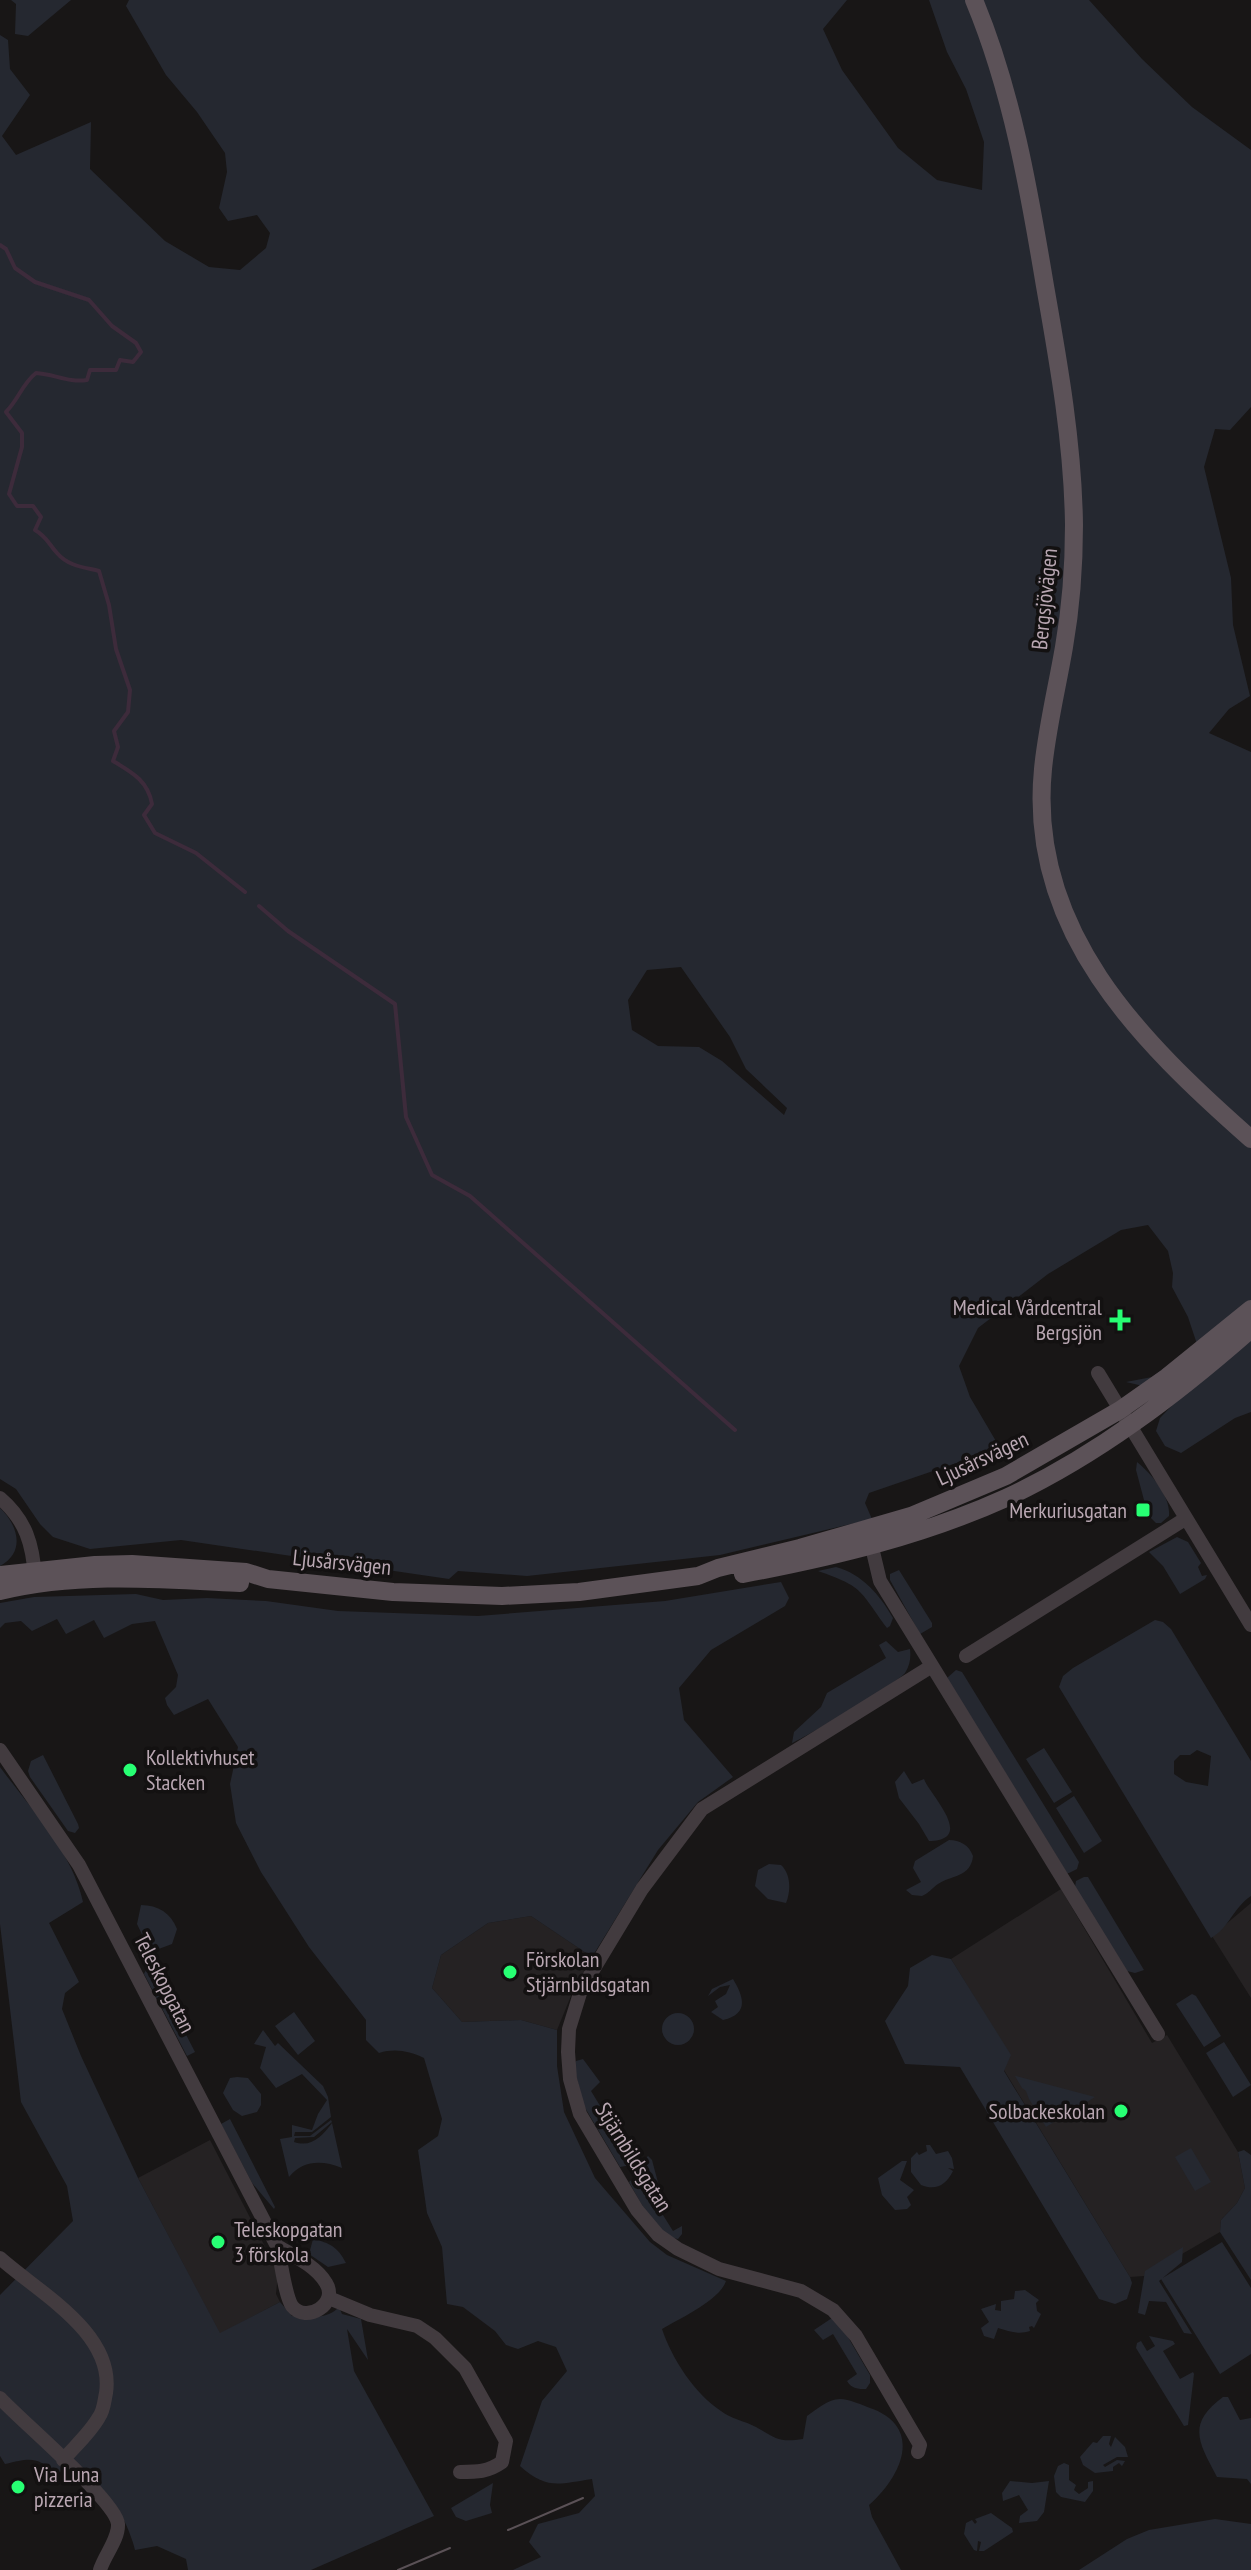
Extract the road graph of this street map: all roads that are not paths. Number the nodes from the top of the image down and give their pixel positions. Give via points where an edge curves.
1 (974, 0) edge
2 (1251, 1139) edge
3 (1251, 1309) edge
4 (1251, 1329) edge
5 (1098, 1373) dead end
6 (1125, 1418) junction
7 (0, 1498) edge
8 (1185, 1519) junction
9 (870, 1538) junction
10 (0, 1575) edge
11 (35, 1577) junction
12 (0, 1591) edge
13 (1251, 1623) edge
14 (966, 1656) dead end
15 (932, 1666) junction
16 (0, 1750) edge
17 (1158, 2034) dead end
18 (277, 2246) junction
19 (0, 2258) edge
20 (329, 2298) junction
21 (0, 2398) edge
22 (918, 2452) dead end
23 (63, 2460) junction
24 (460, 2472) dead end
25 (100, 2570) edge

1 - 2 main road, Bergsjövägen via 1008,103 1028,191 1072,477 1071,597 1042,785 1050,876 1075,938 1116,1001 1184,1077
3 - 6 main road, Ljusårsvägen
4 - 6 main road, Ljusårsvägen
5 - 6 street
6 - 8 street
6 - 9 main road, Ljusårsvägen via 1079,1459 1005,1498 943,1523
7 - 11 street via 24,1525
8 - 13 street
8 - 14 street
9 - 11 main road, Ljusårsvägen via 698,1576 502,1596 268,1579 245,1583
9 - 15 street via 880,1581
10 - 11 main road, Ljusårsvägen
11 - 12 main road, Ljusårsvägen
15 - 17 street
15 - 22 street, Stjärnbildsgatan via 702,1809 642,1889 581,1990 568,2052 580,2114 637,2210 658,2235 703,2263 801,2291 833,2310 856,2336 920,2445
16 - 18 street, Teleskopgatan via 79,1865
18 - 20 street, Teleskopgatan via 325,2280
18 - 20 street, Teleskopgatan via 290,2304 306,2314
19 - 23 street via 77,2323 104,2358 108,2379 103,2410
20 - 24 street via 417,2326 465,2368 506,2441 502,2462 494,2468
21 - 23 street
23 - 25 street via 102,2497 118,2523

